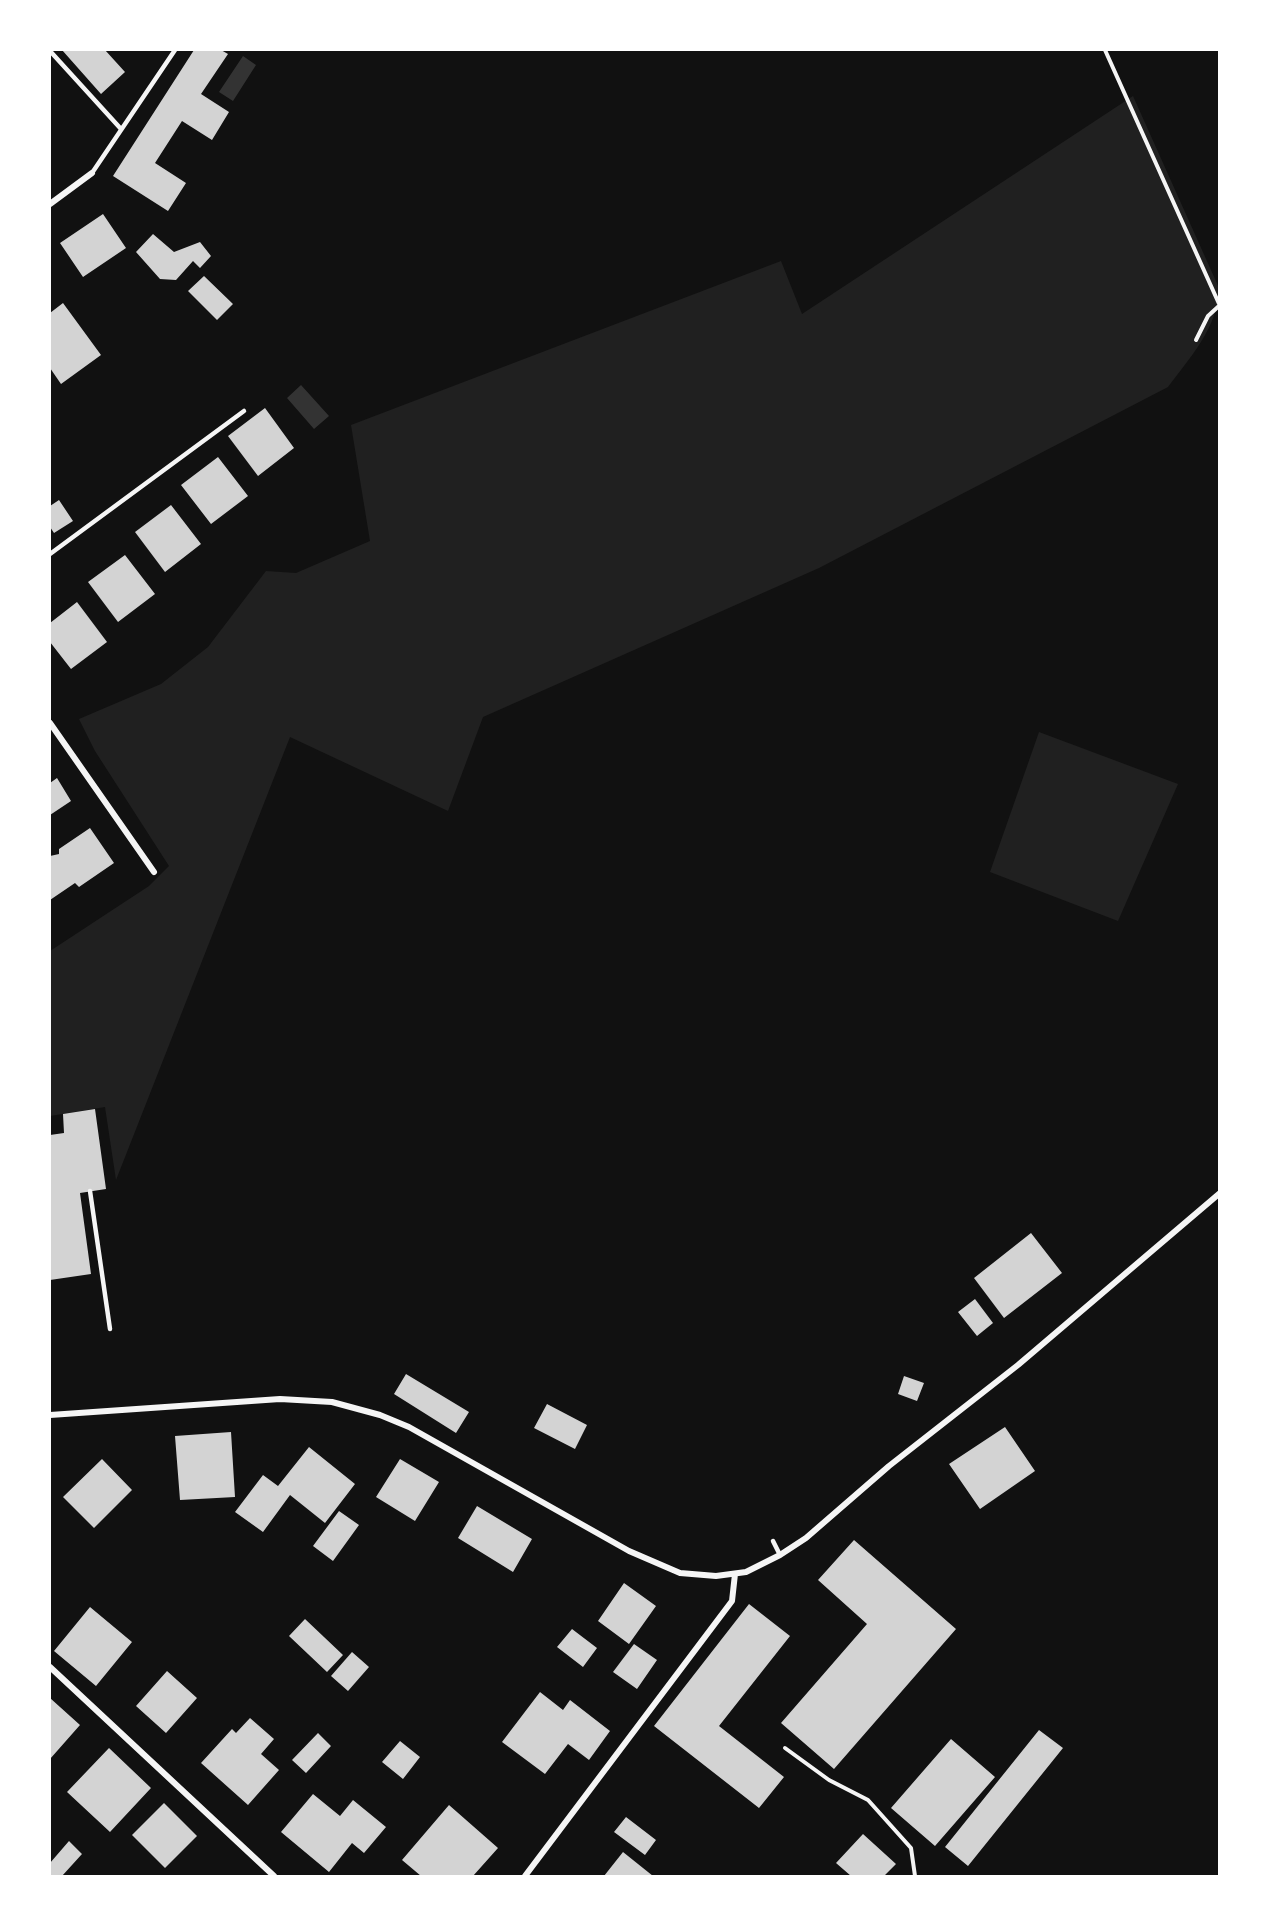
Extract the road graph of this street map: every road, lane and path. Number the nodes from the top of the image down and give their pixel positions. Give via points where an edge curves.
1 (175, 50) edge
2 (1105, 50) edge
3 (50, 51) edge
4 (121, 129) junction
5 (92, 173) joint
6 (50, 204) edge
7 (1219, 305) edge
8 (1196, 340) dead end
9 (244, 411) dead end
10 (50, 554) edge
11 (50, 723) edge
12 (154, 872) dead end
13 (90, 1191) dead end
14 (1220, 1193) edge
15 (110, 1329) dead end
16 (50, 1415) edge
17 (773, 1541) dead end
18 (780, 1555) junction
19 (735, 1574) junction
20 (50, 1667) edge
21 (785, 1748) dead end
22 (274, 1876) edge
23 (525, 1876) edge
24 (915, 1876) edge

1 - 4 lane
2 - 7 path
3 - 4 lane
4 - 5 lane
5 - 6 street
7 - 8 path via 1208,316
9 - 10 lane
11 - 12 street
13 - 15 lane
14 - 18 street via 1018,1365
16 - 19 street via 280,1399 332,1402 409,1427 628,1551 680,1573
17 - 18 lane
18 - 19 street
19 - 23 street via 732,1601
20 - 22 street
21 - 24 path via 829,1780 868,1800 911,1848

